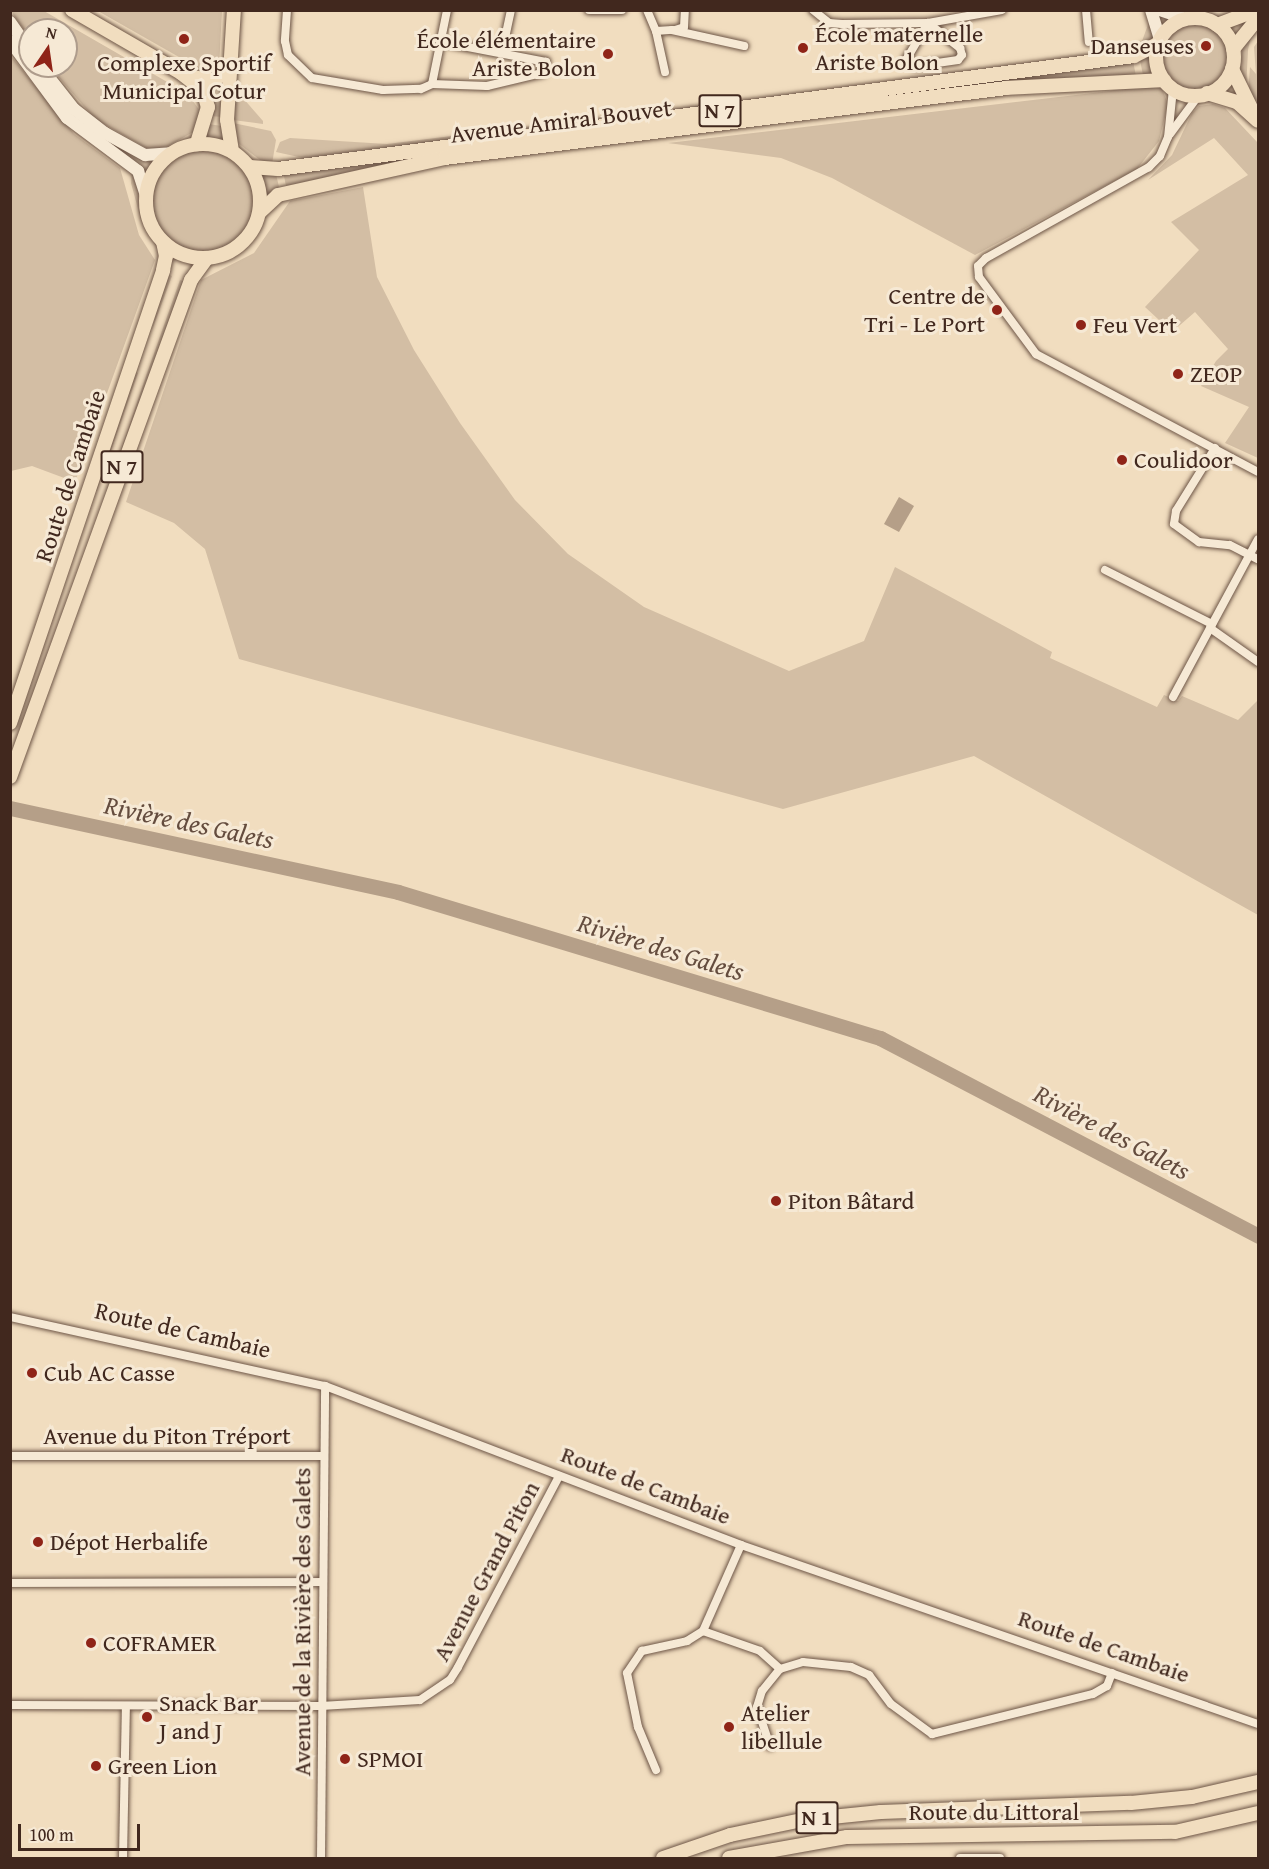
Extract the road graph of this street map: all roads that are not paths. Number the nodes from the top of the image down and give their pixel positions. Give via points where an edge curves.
1 (72, 10) edge
2 (234, 10) edge
3 (287, 10) edge
4 (447, 10) edge
5 (511, 10) edge
6 (589, 10) edge
7 (622, 10) edge
8 (646, 10) edge
9 (685, 10) edge
10 (813, 10) edge
11 (1002, 10) edge
12 (1086, 10) edge
13 (1151, 10) edge
14 (1160, 10) edge
15 (1257, 10) edge
16 (1258, 18) edge
17 (1186, 19) junction
18 (928, 23) junction
19 (1217, 25) junction
20 (672, 30) junction
21 (656, 31) junction
22 (10, 41) edge
23 (442, 42) junction
24 (1089, 42) dead end
25 (1159, 42) junction
26 (744, 46) dead end
27 (1233, 49) junction
28 (502, 52) junction
29 (232, 67) junction
30 (1232, 69) junction
31 (665, 72) dead end
32 (185, 76) junction
33 (49, 78) edge
34 (432, 84) junction
35 (1168, 85) junction
36 (1203, 94) junction
37 (1258, 120) edge
38 (1168, 137) junction
39 (197, 144) junction
40 (232, 152) junction
41 (171, 153) junction
42 (250, 167) junction
43 (146, 195) junction
44 (260, 212) junction
45 (163, 242) junction
46 (206, 258) junction
47 (1215, 448) junction
48 (1258, 472) edge
49 (1258, 539) edge
50 (1250, 554) junction
51 (1258, 559) edge
52 (1105, 570) dead end
53 (1211, 626) junction
54 (1258, 662) edge
55 (1173, 697) dead end
56 (10, 723) edge
57 (10, 777) edge
58 (10, 1317) edge
59 (325, 1386) junction
60 (10, 1456) edge
61 (322, 1456) junction
62 (559, 1476) junction
63 (741, 1545) junction
64 (323, 1582) junction
65 (10, 1583) edge
66 (703, 1631) junction
67 (780, 1669) junction
68 (1112, 1673) junction
69 (10, 1705) edge
70 (126, 1706) junction
71 (321, 1706) junction
72 (1258, 1724) edge
73 (770, 1746) dead end
74 (656, 1770) dead end
75 (1258, 1782) edge
76 (1258, 1813) edge
77 (123, 1858) edge
78 (321, 1858) edge
79 (663, 1858) edge
80 (729, 1858) edge
81 (960, 1858) edge
82 (1000, 1858) edge

1 - 32 main road
2 - 29 main road
3 - 34 street via 288,55 312,78 383,90 421,89
4 - 23 street
5 - 28 street
6 - 7 street
8 - 21 street
9 - 20 street via 684,27
10 - 18 street via 829,22
11 - 18 street
12 - 24 street
13 - 25 main road
14 - 17 main road
15 - 19 main road
16 - 27 main road
17 - 19 main road
17 - 25 main road via 1176,23
18 - 18 street via 906,60 916,66 957,60 962,55 960,48
19 - 27 main road
20 - 21 street
20 - 26 street
21 - 31 street
22 - 43 main road via 67,118 138,171
23 - 28 street
23 - 34 street
25 - 35 main road via 1156,61
25 - 42 main road, Avenue Amiral Bouvet / N 7 via 1146,52 1111,59 278,169
27 - 30 main road
28 - 34 street via 546,62 542,74 487,86
29 - 32 main road via 214,80
29 - 40 main road via 226,120
30 - 36 main road via 1221,86
30 - 37 main road
32 - 39 main road via 206,96 206,116
33 - 41 main road via 74,109 105,133 145,155
35 - 36 main road
35 - 38 street
35 - 44 main road, Avenue Amiral Bouvet / N 7 via 1006,88 445,158 278,195
36 - 37 main road via 1237,102
36 - 38 street
38 - 47 street via 1160,156 1137,175 986,258 978,266 979,277 1036,354
39 - 40 main road
39 - 41 main road
40 - 42 main road
41 - 43 main road via 159,165
42 - 44 main road via 261,193
43 - 45 main road via 152,228
44 - 46 main road via 248,237 237,248
45 - 46 main road via 184,255
45 - 56 main road, Route de Cambaie / N 7 via 163,270
46 - 57 main road, Route de Cambaie / N 7 via 191,280
47 - 48 street
47 - 50 street via 1176,511 1174,524 1199,542 1230,545
49 - 50 street
50 - 51 street
50 - 53 street
52 - 53 street
53 - 54 street
53 - 55 street
58 - 59 street, Route de Cambaie
59 - 61 street, Avenue de la Rivière des Galets
59 - 62 street, Route de Cambaie
60 - 61 street, Avenue du Piton Tréport
61 - 64 street, Avenue de la Rivière des Galets
62 - 63 street, Route de Cambaie
62 - 71 street, Avenue Grand Piton via 450,1680 420,1701
63 - 66 street
63 - 68 street, Route de Cambaie
64 - 65 street
64 - 71 street, Avenue de la Rivière des Galets
66 - 67 street via 760,1651
66 - 74 street via 687,1641 642,1651 627,1673 638,1727
67 - 68 street via 802,1662 851,1667 869,1675 891,1704 932,1734 1093,1694 1107,1686
67 - 73 street via 762,1691 757,1707
68 - 72 street, Route de Cambaie
69 - 70 street, Avenue Grand Piton
70 - 71 street, Avenue Grand Piton
70 - 77 street
71 - 78 street, Avenue de la Rivière des Galets
75 - 79 main road, Route du Littoral / N 1 via 1164,1800 881,1812 790,1822 730,1835
76 - 80 main road, Route du Littoral / N 1 via 1176,1832 847,1837
81 - 82 street

